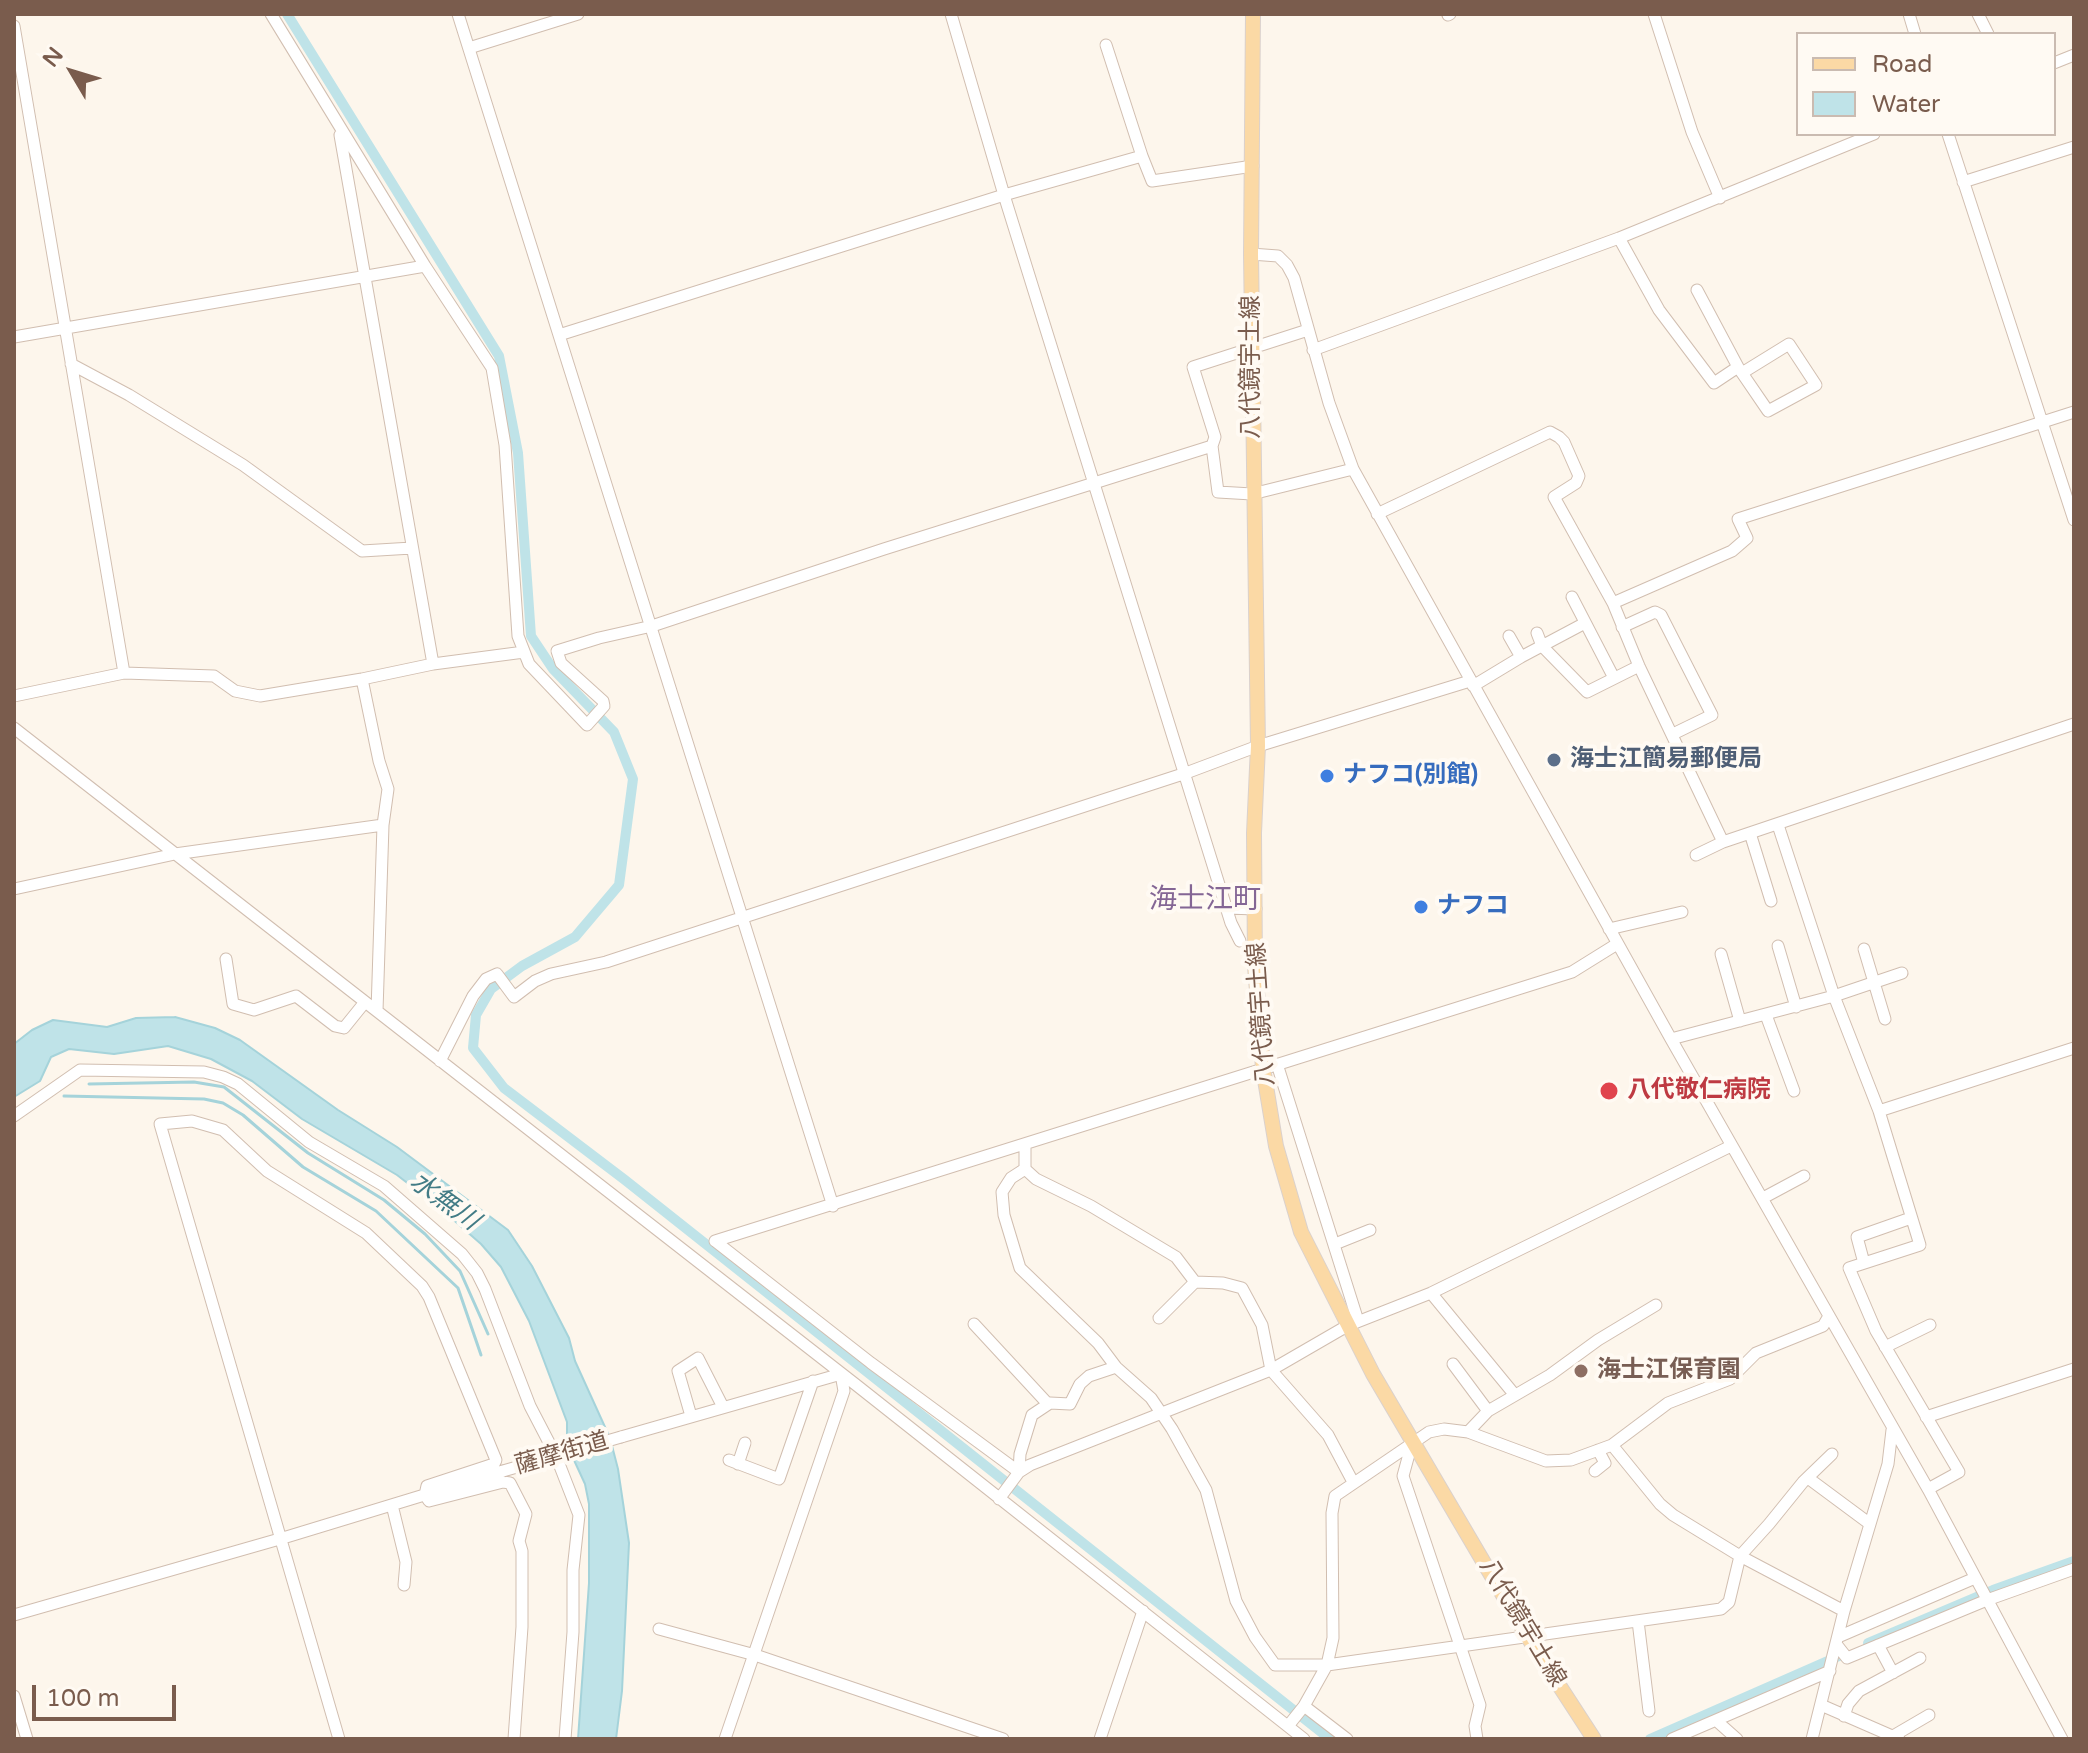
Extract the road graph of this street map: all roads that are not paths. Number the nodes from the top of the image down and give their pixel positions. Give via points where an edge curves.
1 (271, 14) edge
2 (458, 14) edge
3 (578, 14) edge
4 (951, 14) edge
5 (1253, 14) edge
6 (1654, 14) edge
7 (1978, 14) edge
8 (14, 26) edge
9 (1987, 32) edge
10 (1106, 45) dead end
11 (469, 48) junction
12 (338, 127) junction
13 (1869, 136) edge
14 (1949, 136) edge
15 (2074, 147) edge
16 (1142, 156) junction
17 (1253, 166) junction
18 (1963, 182) junction
19 (1004, 195) junction
20 (1720, 198) junction
21 (1619, 238) junction
22 (1251, 254) junction
23 (425, 266) junction
24 (364, 277) junction
25 (1697, 290) dead end
26 (65, 328) junction
27 (1308, 330) junction
28 (559, 335) junction
29 (14, 337) edge
30 (1252, 349) junction
31 (1313, 350) junction
32 (71, 364) junction
33 (1740, 370) junction
34 (2074, 412) edge
35 (2043, 423) junction
36 (1212, 446) junction
37 (1353, 469) junction
38 (1095, 483) junction
39 (1252, 494) junction
40 (1377, 514) junction
41 (2074, 520) edge
42 (412, 548) junction
43 (1572, 597) dead end
44 (1613, 603) junction
45 (1585, 623) junction
46 (652, 626) junction
47 (1622, 627) junction
48 (1537, 633) dead end
49 (1509, 636) dead end
50 (1542, 646) junction
51 (524, 652) junction
52 (1521, 657) junction
53 (433, 664) junction
54 (1639, 666) junction
55 (124, 673) junction
56 (1614, 678) junction
57 (362, 679) junction
58 (1472, 683) junction
59 (14, 696) edge
60 (2074, 724) edge
61 (14, 728) edge
62 (1673, 734) junction
63 (1258, 746) junction
64 (1186, 773) junction
65 (383, 825) junction
66 (1778, 825) junction
67 (1750, 833) junction
68 (1723, 842) junction
69 (175, 854) junction
70 (1696, 855) dead end
71 (14, 889) edge
72 (1771, 901) dead end
73 (1227, 908) junction
74 (1256, 909) junction
75 (1682, 912) dead end
76 (742, 917) junction
77 (1609, 929) junction
78 (1240, 941) dead end
79 (1617, 944) junction
80 (1778, 946) dead end
81 (1864, 949) dead end
82 (1721, 954) dead end
83 (226, 959) dead end
84 (1902, 973) dead end
85 (1872, 982) junction
86 (1834, 996) junction
87 (365, 1002) junction
88 (1796, 1007) junction
89 (377, 1011) junction
90 (1766, 1015) junction
91 (1885, 1019) dead end
92 (1740, 1021) junction
93 (1671, 1039) junction
94 (2074, 1048) edge
95 (440, 1061) junction
96 (1270, 1066) junction
97 (1794, 1091) dead end
98 (1879, 1111) junction
99 (14, 1116) edge
100 (1025, 1145) junction
101 (1731, 1146) junction
102 (1025, 1169) junction
103 (1804, 1176) dead end
104 (1763, 1198) junction
105 (833, 1206) junction
106 (1911, 1218) junction
107 (1370, 1230) dead end
108 (1335, 1244) junction
109 (1864, 1263) junction
110 (1195, 1282) junction
111 (1431, 1293) junction
112 (1656, 1305) dead end
113 (1829, 1316) junction
114 (1159, 1318) dead end
115 (974, 1324) dead end
116 (1353, 1324) junction
117 (1930, 1325) dead end
118 (1885, 1347) junction
119 (1453, 1364) dead end
120 (1116, 1367) junction
121 (2074, 1369) edge
122 (1271, 1370) junction
123 (841, 1374) junction
124 (813, 1381) junction
125 (1514, 1394) junction
126 (1048, 1404) junction
127 (723, 1407) junction
128 (1488, 1411) junction
129 (1160, 1413) junction
130 (691, 1416) junction
131 (1926, 1417) junction
132 (1892, 1430) junction
133 (1468, 1432) junction
134 (745, 1443) dead end
135 (1412, 1443) junction
136 (1612, 1445) junction
137 (1598, 1450) junction
138 (1832, 1454) dead end
139 (1595, 1471) dead end
140 (1019, 1472) junction
141 (1808, 1478) junction
142 (1353, 1482) junction
143 (1928, 1489) junction
144 (425, 1495) junction
145 (999, 1499) junction
146 (392, 1505) junction
147 (1870, 1524) junction
148 (283, 1538) junction
149 (1740, 1556) junction
150 (2074, 1569) edge
151 (1976, 1580) junction
152 (404, 1585) dead end
153 (1985, 1598) junction
154 (1143, 1611) junction
155 (1844, 1611) junction
156 (14, 1615) edge
157 (1638, 1621) junction
158 (659, 1629) dead end
159 (1527, 1636) junction
160 (1836, 1642) junction
161 (1878, 1645) junction
162 (1461, 1647) junction
163 (755, 1655) junction
164 (1920, 1658) dead end
165 (1327, 1665) junction
166 (1830, 1671) junction
167 (1893, 1673) junction
168 (14, 1696) edge
169 (1821, 1705) junction
170 (1304, 1706) junction
171 (1649, 1711) dead end
172 (17, 1714) edge
173 (1929, 1715) dead end
174 (1844, 1716) junction
175 (1718, 1720) junction
176 (1289, 1726) junction
177 (1896, 1737) edge
178 (27, 1739) edge
179 (339, 1739) edge
180 (514, 1739) edge
181 (565, 1739) edge
182 (725, 1739) edge
183 (1003, 1739) edge
184 (1100, 1739) edge
185 (1304, 1739) edge
186 (1347, 1739) edge
187 (1477, 1739) edge
188 (1594, 1739) edge
189 (1672, 1739) edge
190 (1737, 1739) edge
191 (1812, 1739) edge
192 (2062, 1739) edge

1 - 12 street
2 - 11 street
3 - 11 street
4 - 19 street
5 - 17 main road, 八代鏡宇土線
6 - 20 street via 1692,132
7 - 9 street
8 - 26 street
10 - 16 street
11 - 28 street
12 - 23 street
12 - 24 street
13 - 20 street
14 - 18 street
15 - 18 street
16 - 17 street via 1152,181
16 - 19 street
17 - 22 main road, 八代鏡宇土線
18 - 35 street
19 - 28 street
19 - 38 street
20 - 21 street
21 - 31 street
21 - 33 street via 1659,310 1714,383
22 - 27 street via 1278,256 1287,265
22 - 30 main road, 八代鏡宇土線
23 - 24 street
23 - 51 street via 492,368 505,445 515,608
24 - 26 street
24 - 42 street
25 - 33 street
26 - 29 street
26 - 32 street
27 - 30 street
27 - 31 street
28 - 46 street
30 - 36 street via 1193,367 1215,437
30 - 39 main road, 八代鏡宇土線
31 - 37 street
32 - 42 street via 243,465 362,551
32 - 55 street
33 - 33 street via 1789,344 1816,385 1768,411
34 - 35 street
35 - 41 street
35 - 44 street via 1738,519 1747,538 1732,551
36 - 38 street
36 - 39 street via 1218,492
37 - 39 street
37 - 40 street
38 - 46 street
38 - 64 street
39 - 63 main road, 八代鏡宇土線
40 - 44 street via 1550,432 1564,442 1579,476 1554,497
40 - 58 street
42 - 53 street
43 - 45 street
44 - 47 street
45 - 50 street
45 - 56 street
46 - 51 street via 557,651 561,663 603,701 587,725 529,664
46 - 76 street
47 - 54 street
47 - 62 street via 1655,612 1661,615 1712,715
48 - 50 street
49 - 52 street
50 - 52 street
50 - 56 street via 1587,692
51 - 53 street
52 - 58 street
53 - 57 street
54 - 56 street
54 - 62 street
55 - 57 street via 214,676 235,691 260,696
55 - 59 street
57 - 65 street via 388,789
58 - 63 street
58 - 77 street
60 - 66 street
61 - 69 street
62 - 68 street
63 - 64 street
63 - 74 main road, 八代鏡宇土線
64 - 73 street
64 - 76 street
65 - 69 street
65 - 89 street
66 - 67 street
66 - 86 street
67 - 68 street
67 - 72 street
68 - 70 street
69 - 71 street
69 - 87 street
73 - 74 street
73 - 78 street
74 - 96 main road, 八代鏡宇土線 via 1255,966
75 - 77 street
76 - 95 street via 606,962 551,974 514,997 497,974 486,979
76 - 105 street
77 - 79 street
79 - 93 street
79 - 96 street via 1572,972
80 - 88 street
81 - 85 street
82 - 92 street
83 - 87 street via 233,1004 254,1010 296,996 344,1028
84 - 85 street
85 - 86 street
85 - 91 street
86 - 88 street
86 - 98 street
87 - 89 street
88 - 90 street
89 - 95 street
90 - 92 street
90 - 97 street
92 - 93 street
93 - 101 street
94 - 98 street
95 - 123 street
96 - 100 street
96 - 108 street
96 - 116 main road, 八代鏡宇土線 via 1276,1146 1301,1232
98 - 106 street
99 - 181 street via 80,1070 204,1072 223,1077 309,1142 384,1186 462,1254 485,1289 579,1515
100 - 102 street
100 - 105 street
101 - 104 street
101 - 111 street
102 - 110 street via 1176,1257
102 - 120 street via 1002,1192 1020,1268
103 - 104 street
104 - 113 street
105 - 140 street via 715,1241
106 - 109 street via 1920,1245
106 - 109 street via 1853,1235
107 - 108 street
108 - 116 street
109 - 118 street via 1849,1268
110 - 114 street
110 - 122 street via 1242,1288 1262,1325
111 - 116 street
111 - 125 street
112 - 125 street
113 - 132 street
113 - 136 street via 1823,1326 1756,1353 1730,1379 1668,1403
115 - 126 street
116 - 122 street
116 - 135 main road, 八代鏡宇土線
117 - 118 street
118 - 131 street
119 - 128 street
120 - 126 street via 1089,1376 1070,1404
120 - 129 street
121 - 131 street
122 - 129 street
122 - 142 street via 1328,1435
123 - 124 street, 薩摩街道
123 - 145 street
123 - 163 street via 844,1391
124 - 127 street, 薩摩街道
124 - 134 street via 779,1479 734,1462
125 - 128 street
126 - 140 street via 1032,1415
127 - 130 street, 薩摩街道
127 - 130 street via 698,1358 678,1371
128 - 133 street
129 - 140 street
129 - 165 street via 1206,1490 1231,1587 1255,1637 1275,1665
130 - 144 street, 薩摩街道, bridge
131 - 143 street via 1959,1472
132 - 143 street
132 - 147 street
133 - 135 street via 1444,1429
133 - 137 street via 1546,1461 1571,1460
135 - 142 street
135 - 159 main road, 八代鏡宇土線
135 - 162 street via 1403,1476
136 - 137 street
136 - 149 street via 1660,1504
137 - 139 street via 1605,1463
138 - 141 street
140 - 145 street
141 - 147 street
141 - 149 street
142 - 165 street via 1335,1496 1332,1513 1333,1638
143 - 151 street
144 - 146 street
144 - 148 street via 427,1486 496,1460 422,1286 366,1233 267,1171 223,1130 192,1121 160,1124
144 - 180 street via 429,1501 510,1483 526,1514 519,1541 522,1627
145 - 154 street
146 - 148 street
146 - 152 street via 406,1562
147 - 155 street
148 - 156 street
148 - 179 street
149 - 155 street
149 - 157 street via 1729,1602 1721,1609
150 - 153 street
151 - 153 street
151 - 160 street
153 - 161 street
153 - 192 street
154 - 176 street
154 - 184 street
155 - 160 street
157 - 159 street
157 - 171 street
158 - 163 street
159 - 162 street
159 - 188 main road, 八代鏡宇土線
160 - 161 street via 1847,1658
160 - 166 street
161 - 167 street
162 - 165 street
162 - 187 street via 1480,1705
163 - 182 street
163 - 183 street
164 - 167 street
165 - 170 street
166 - 169 street
166 - 175 street
167 - 174 street via 1859,1691
168 - 172 street
169 - 174 street
169 - 191 street
170 - 176 street
170 - 186 street
172 - 178 street
173 - 177 street
174 - 177 street
175 - 189 street
175 - 190 street
176 - 185 street

